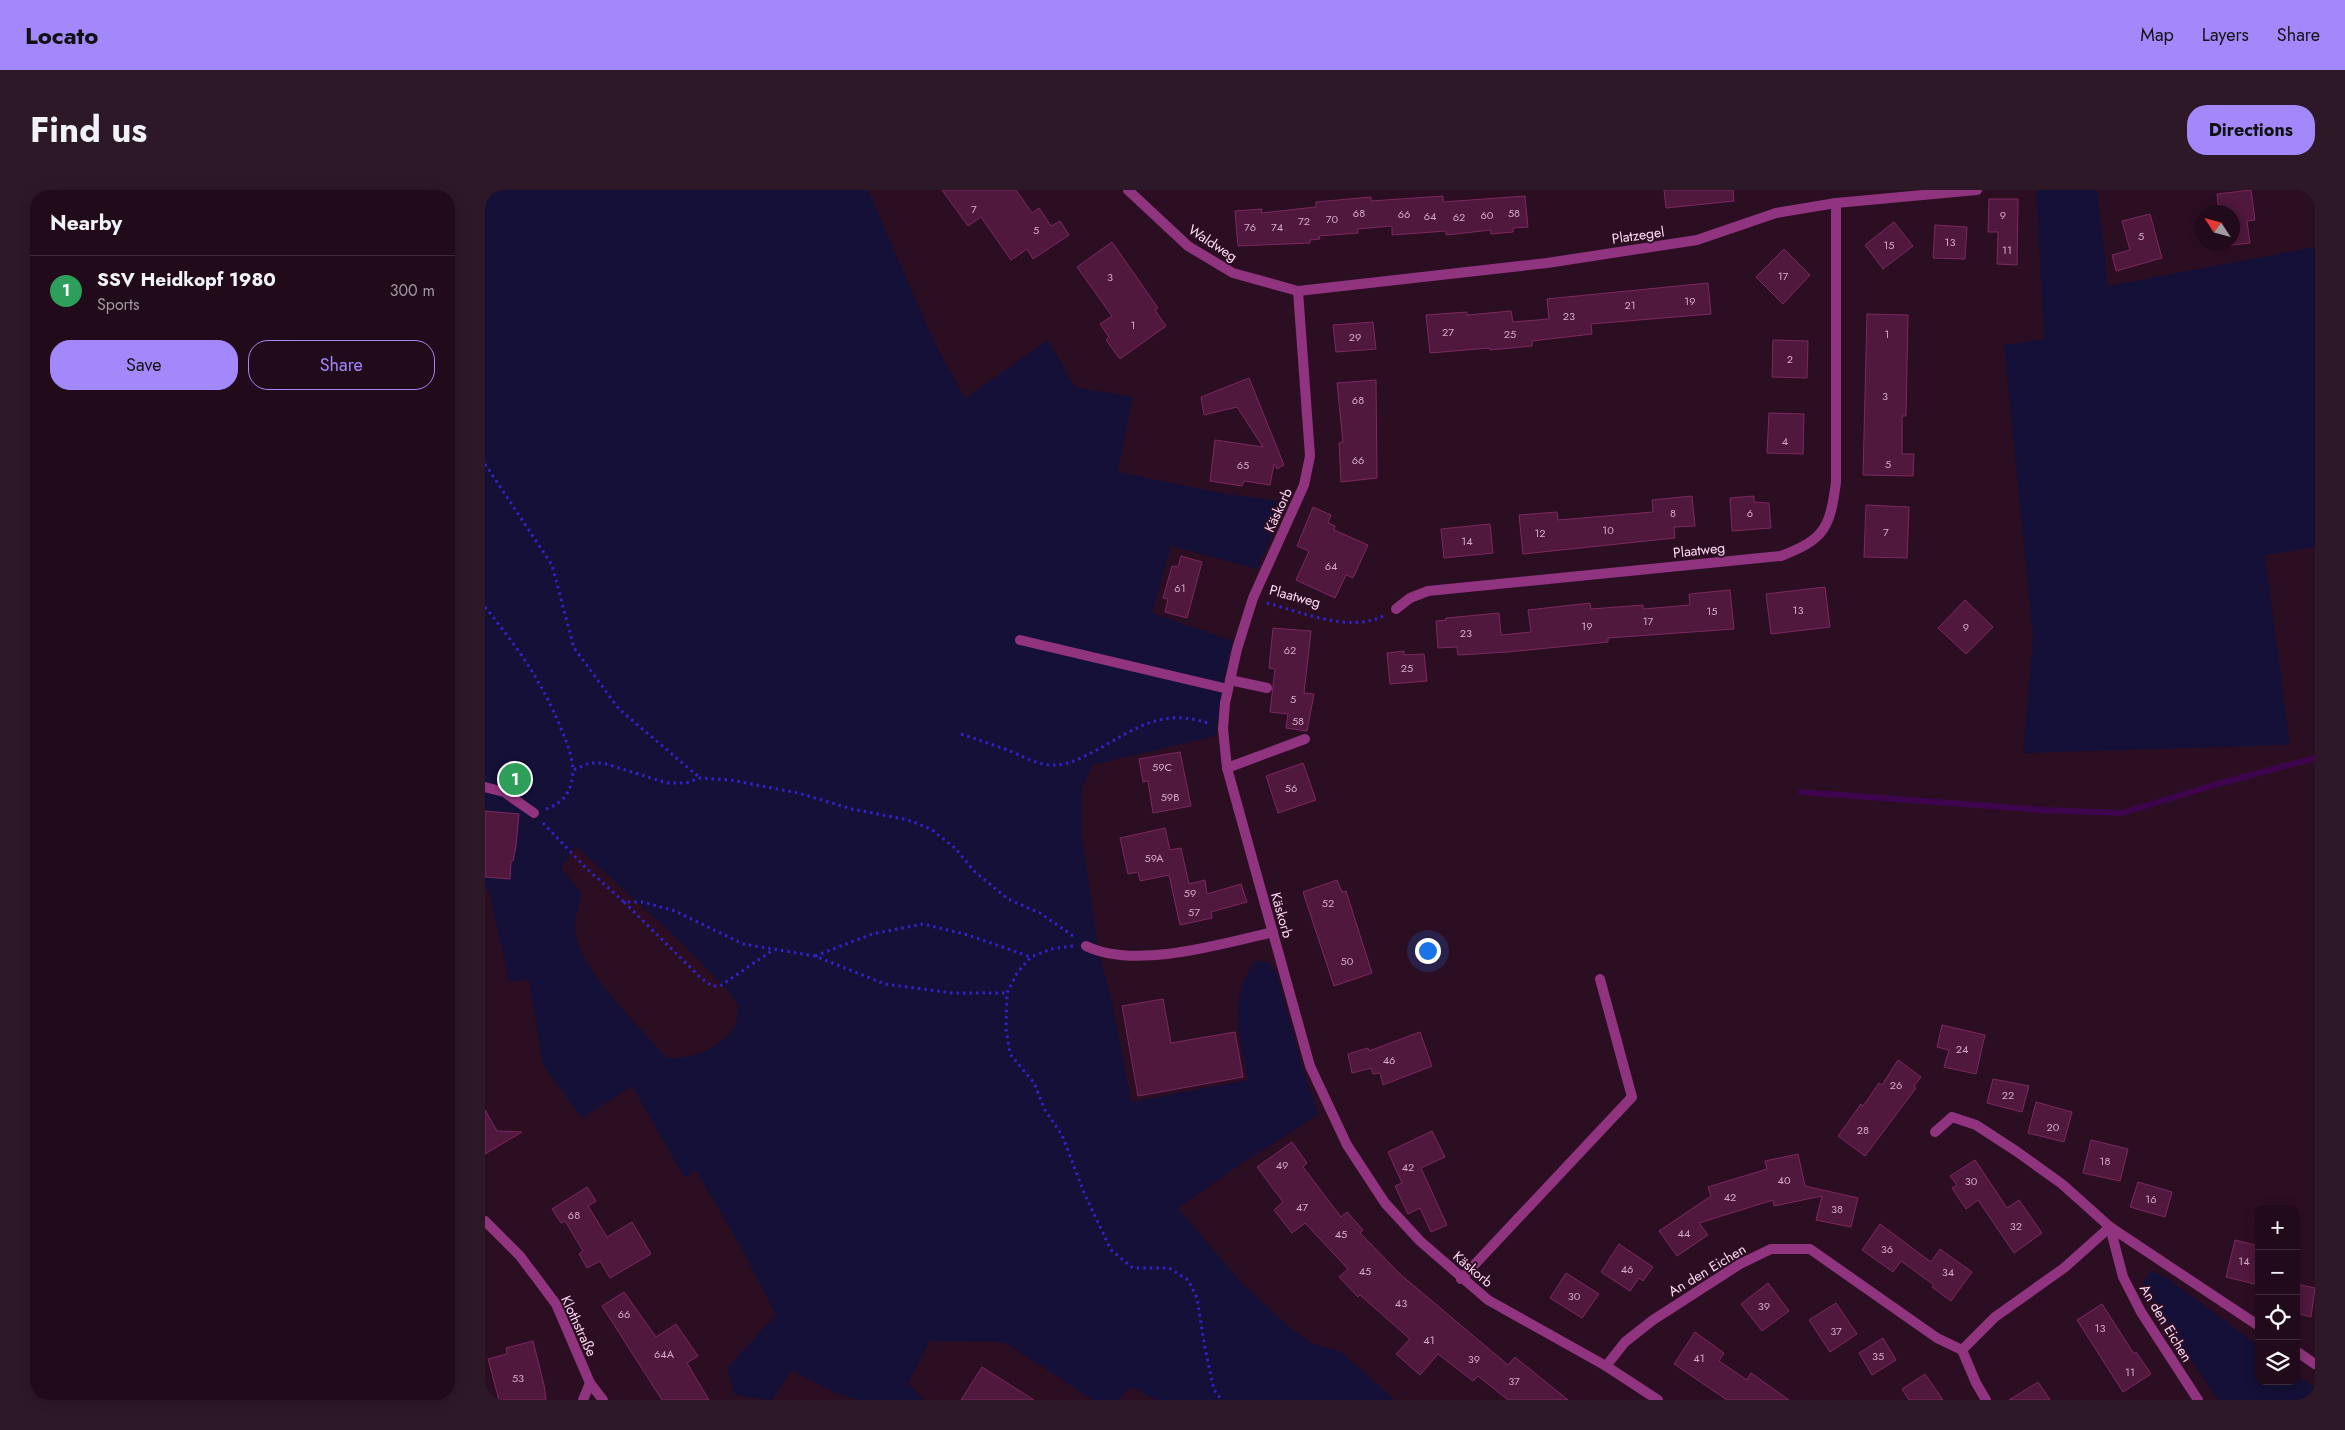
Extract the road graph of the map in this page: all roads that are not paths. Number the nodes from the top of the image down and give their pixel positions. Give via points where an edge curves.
1 (1128, 190) edge
2 (1977, 190) edge
3 (1836, 203) junction
4 (1298, 291) junction
5 (1396, 609) road end
6 (1020, 640) dead end
7 (1229, 684) junction
8 (1267, 688) dead end
9 (1305, 740) dead end
10 (1227, 768) junction
11 (485, 786) edge
12 (534, 813) road end
13 (1273, 932) junction
14 (1086, 946) road end
15 (1600, 979) dead end
16 (1935, 1132) dead end
17 (485, 1221) edge
18 (2110, 1227) junction
19 (1461, 1279) junction
20 (2255, 1323) edge
21 (1962, 1350) junction
22 (2300, 1353) edge
23 (2315, 1364) edge
24 (1606, 1366) junction
25 (590, 1383) junction
26 (583, 1400) edge
27 (603, 1400) edge
28 (1658, 1400) edge
29 (1986, 1400) edge
30 (2198, 1400) edge

1 - 4 street, Waldweg via 1188,246 1233,273
2 - 3 street, Platzegel
3 - 4 street, Platzegel via 1776,213 1697,240 1547,262
3 - 5 street, Plaatweg via 1836,482 1832,515 1820,534 1804,547 1781,556 1428,591 1409,598
4 - 7 street, Käskorb via 1310,456 1304,486 1253,598
6 - 7 street
7 - 8 street
7 - 10 street, Käskorb via 1223,729
9 - 10 street
10 - 13 street, Käskorb
11 - 12 street via 504,792
13 - 14 street via 1216,946 1133,956 1114,955
13 - 19 street, Käskorb via 1310,1066 1347,1145 1385,1203
15 - 19 street via 1632,1097
16 - 18 street via 1952,1117 1976,1125 2062,1184
17 - 25 street, Klothstraße via 520,1256 556,1304
18 - 20 street
18 - 21 street via 2064,1268 1995,1317
18 - 30 street, An den Eichen via 2123,1278
19 - 24 street, Käskorb via 1488,1300
21 - 24 street, An den Eichen via 1937,1338 1810,1249 1771,1249 1740,1264 1653,1320 1625,1342
21 - 29 street
22 - 23 street
24 - 28 street, Käskorb
25 - 26 street
25 - 27 street, Klothstraße

